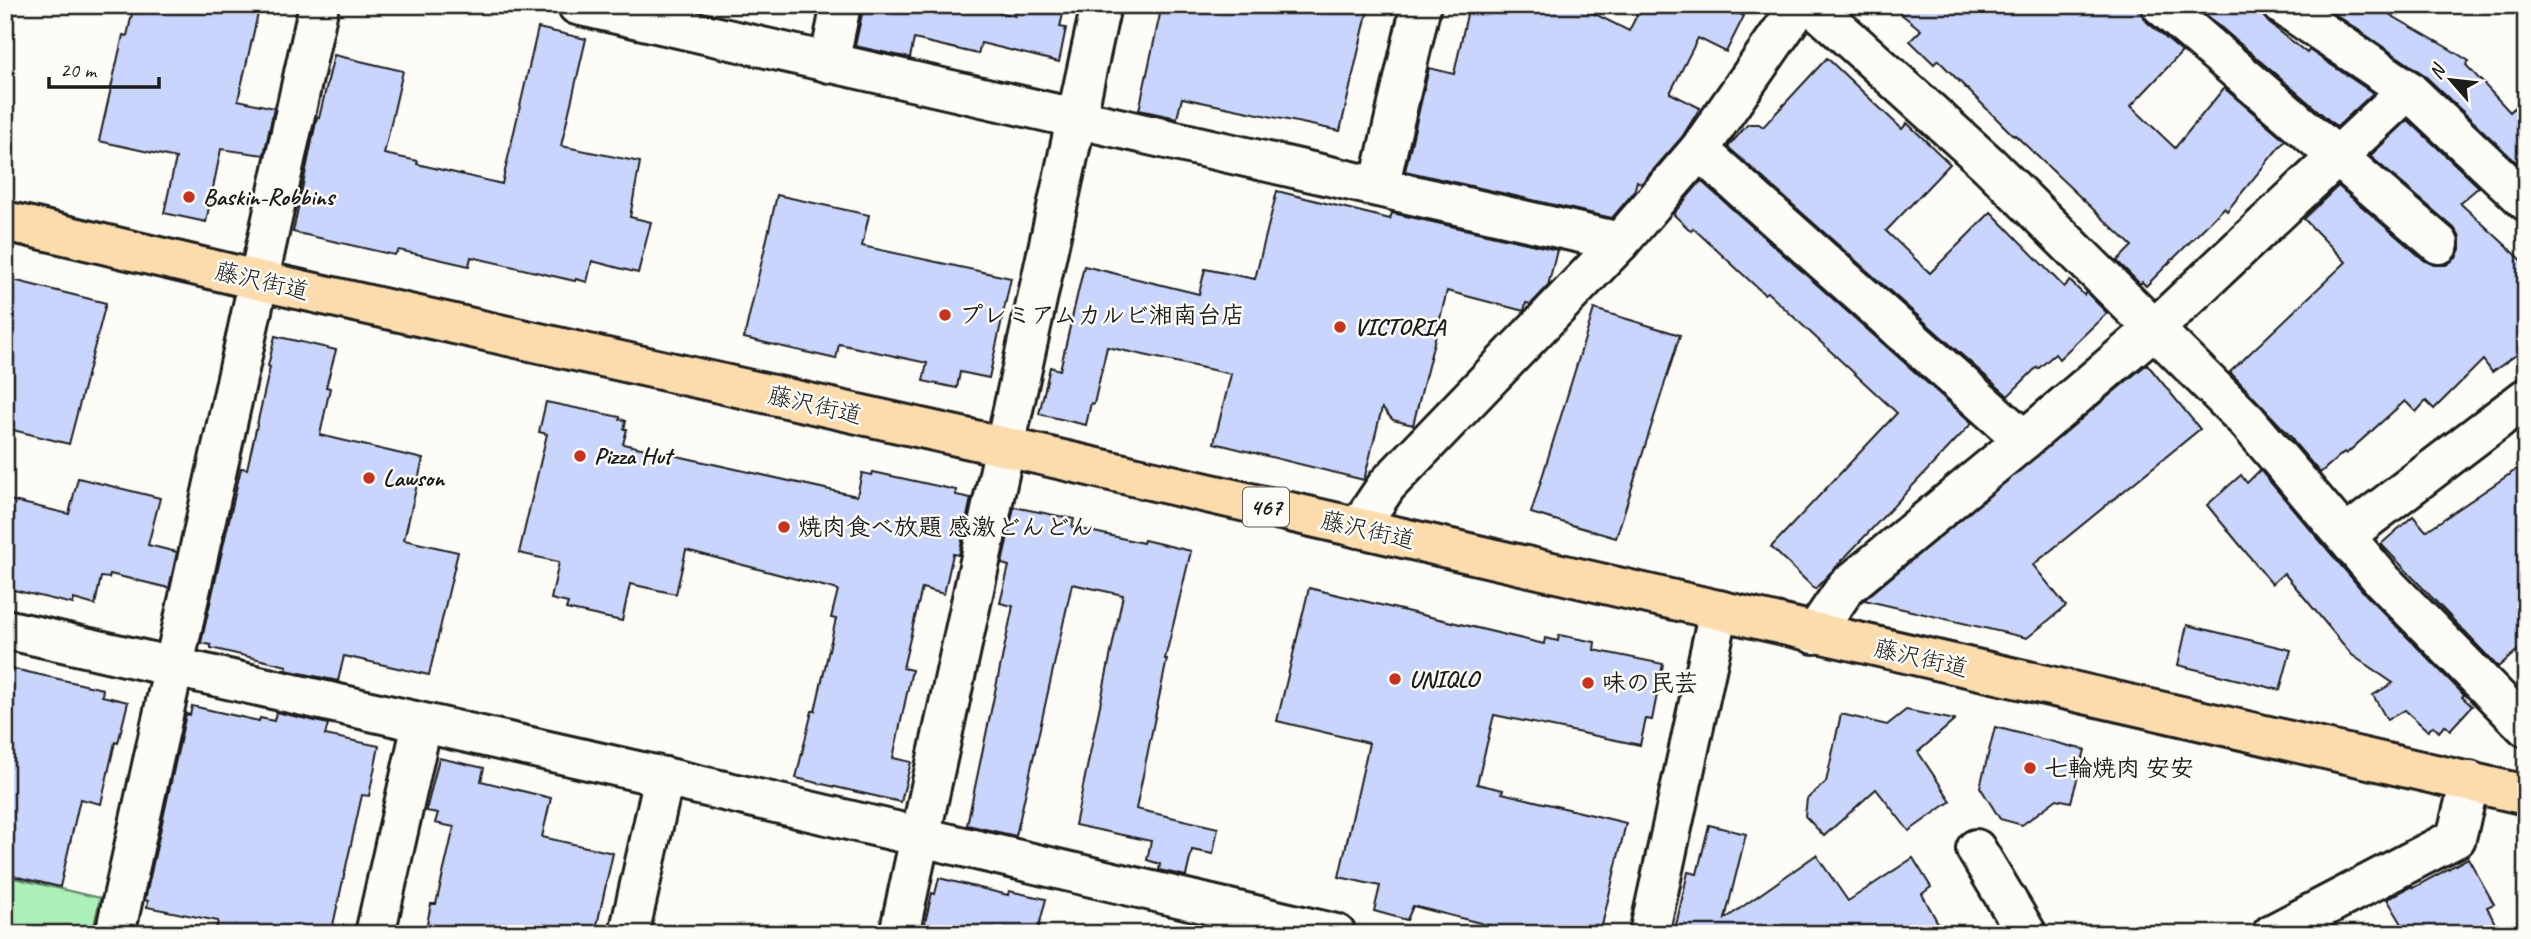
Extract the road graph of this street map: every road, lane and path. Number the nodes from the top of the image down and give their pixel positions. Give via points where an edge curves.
1 (319, 5) edge
2 (841, 5) edge
3 (1101, 5) edge
4 (1421, 5) edge
5 (1800, 5) edge
6 (1812, 5) edge
7 (2161, 5) edge
8 (2282, 5) edge
9 (579, 6) edge
10 (829, 63) junction
11 (2408, 90) junction
12 (1076, 119) junction
13 (1699, 150) junction
14 (2337, 157) junction
15 (1378, 187) junction
16 (2526, 201) edge
17 (5, 221) edge
18 (1620, 242) junction
19 (2440, 244) dead end
20 (257, 280) junction
21 (2154, 329) junction
22 (2526, 398) edge
23 (2024, 440) junction
24 (1006, 447) junction
25 (1357, 527) junction
26 (2345, 536) junction
27 (1719, 610) junction
28 (5, 629) edge
29 (1814, 634) junction
30 (174, 668) junction
31 (422, 724) junction
32 (2526, 727) edge
33 (664, 777) junction
34 (2470, 781) junction
35 (2526, 795) edge
36 (920, 837) junction
37 (1978, 875) dead end
38 (1210, 920) edge
39 (116, 934) edge
40 (375, 934) edge
41 (629, 934) edge
42 (899, 934) edge
43 (1336, 934) edge
44 (1649, 934) edge
45 (2026, 934) edge
46 (2272, 934) edge

1 - 20 street
2 - 10 street
3 - 12 street
4 - 15 street
5 - 13 street
6 - 21 street via 1988,164
7 - 14 street
8 - 11 street
9 - 10 street
10 - 12 street
11 - 14 street
11 - 16 street
12 - 15 street
12 - 24 street
13 - 18 street
13 - 23 street
14 - 19 street
14 - 21 street
15 - 18 street
17 - 20 highway, 藤沢街道 / 467
18 - 25 street via 1387,485
20 - 24 highway, 藤沢街道 / 467
20 - 30 street
21 - 23 street
21 - 26 street via 2248,421
22 - 26 street
23 - 29 street via 1846,587
24 - 25 highway, 藤沢街道 / 467
24 - 36 street
25 - 27 highway, 藤沢街道 / 467
26 - 32 street
27 - 29 highway, 藤沢街道 / 467
27 - 44 street
28 - 30 street
29 - 34 highway, 藤沢街道 / 467
30 - 31 street
30 - 39 street
31 - 33 street
31 - 40 street
33 - 36 street
33 - 41 street
34 - 35 highway, 藤沢街道 / 467
34 - 46 street via 2456,838
36 - 38 street
36 - 42 street
37 - 45 street
38 - 43 street

